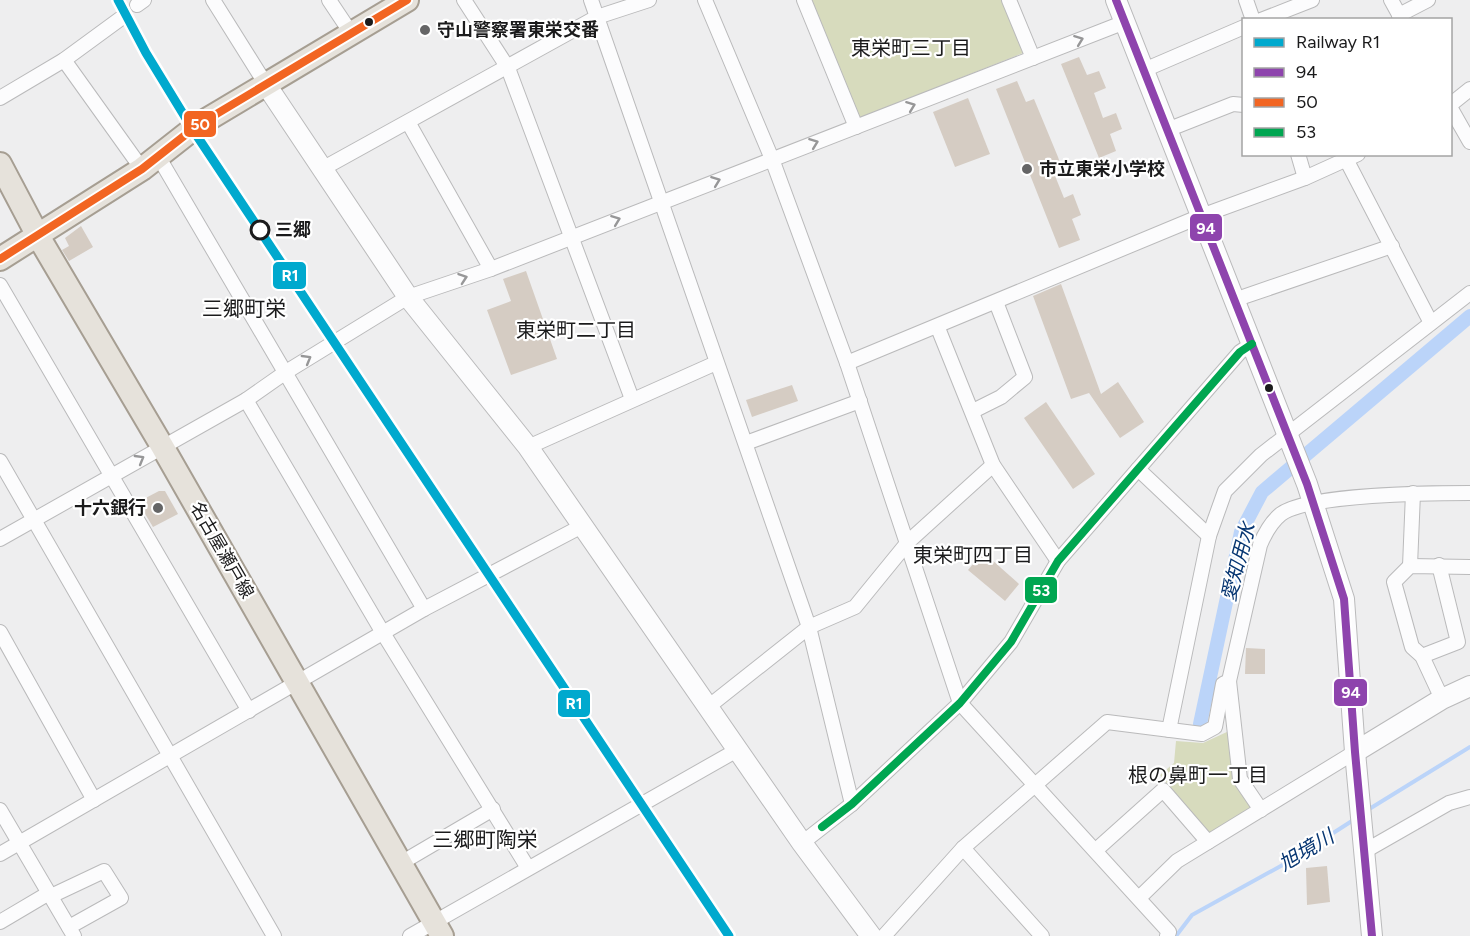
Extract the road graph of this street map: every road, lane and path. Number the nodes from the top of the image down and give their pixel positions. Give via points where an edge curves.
1 (213, 0) edge
2 (329, 0) edge
3 (407, 0) edge
4 (464, 0) edge
5 (591, 0) edge
6 (649, 0) edge
7 (705, 0) edge
8 (804, 0) edge
9 (1010, 0) edge
10 (1116, 0) edge
11 (1246, 0) edge
12 (1312, 0) edge
13 (1391, 0) edge
14 (1428, 0) edge
15 (597, 17) junction
16 (1400, 17) edge
17 (1252, 18) edge
18 (1266, 18) edge
19 (120, 19) dead end
20 (1125, 22) junction
21 (1242, 28) edge
22 (351, 33) junction
23 (1033, 58) junction
24 (63, 60) junction
25 (508, 68) junction
26 (1144, 70) junction
27 (265, 83) junction
28 (1470, 89) edge
29 (0, 98) edge
30 (1452, 104) edge
31 (1242, 105) edge
32 (1452, 110) edge
33 (408, 122) junction
34 (856, 127) junction
35 (1167, 130) junction
36 (1470, 142) edge
37 (1299, 156) edge
38 (1353, 158) edge
39 (772, 159) junction
40 (150, 163) junction
41 (0, 165) edge
42 (322, 169) junction
43 (1305, 178) junction
44 (662, 203) junction
45 (1202, 216) junction
46 (38, 236) junction
47 (570, 238) junction
48 (1392, 246) junction
49 (0, 258) edge
50 (491, 269) junction
51 (0, 285) edge
52 (1470, 293) edge
53 (408, 297) junction
54 (1234, 300) junction
55 (996, 302) junction
56 (1431, 323) junction
57 (938, 328) junction
58 (1252, 344) junction
59 (716, 363) junction
60 (847, 363) junction
61 (286, 372) junction
62 (632, 399) junction
63 (246, 400) junction
64 (860, 401) junction
65 (974, 411) junction
66 (1289, 438) junction
67 (746, 443) junction
68 (162, 446) junction
69 (528, 447) junction
70 (0, 461) edge
71 (993, 465) junction
72 (1138, 469) junction
73 (112, 475) junction
74 (1413, 493) junction
75 (1470, 493) edge
76 (1314, 503) junction
77 (33, 518) junction
78 (584, 525) junction
79 (1209, 536) junction
80 (0, 538) edge
81 (908, 542) junction
82 (1058, 561) junction
83 (1439, 565) junction
84 (1410, 566) junction
85 (1470, 567) edge
86 (424, 609) junction
87 (809, 627) junction
88 (0, 632) edge
89 (383, 633) junction
90 (1422, 656) junction
91 (1229, 681) junction
92 (298, 683) junction
93 (1470, 686) edge
94 (1442, 699) junction
95 (960, 703) junction
96 (708, 707) junction
97 (249, 711) junction
98 (1169, 730) junction
99 (739, 749) junction
100 (1355, 752) junction
101 (172, 756) junction
102 (1038, 785) junction
103 (1470, 797) edge
104 (94, 800) junction
105 (852, 804) junction
106 (494, 808) junction
107 (0, 810) edge
108 (1261, 810) junction
109 (1208, 842) junction
110 (18, 843) junction
111 (802, 843) junction
112 (963, 848) junction
113 (1096, 850) junction
114 (1365, 851) junction
115 (0, 854) edge
116 (401, 863) junction
117 (528, 868) junction
118 (50, 895) junction
119 (1139, 898) junction
120 (0, 922) edge
121 (439, 929) edge
122 (71, 932) edge
123 (274, 936) edge
124 (410, 936) edge
125 (871, 936) edge
126 (884, 936) edge
127 (1042, 936) edge
128 (1167, 936) edge
129 (1372, 936) edge

1 - 27 street
2 - 22 street
3 - 22 main road
4 - 25 street
5 - 15 street
6 - 15 street
7 - 39 street
8 - 34 street
9 - 23 street
10 - 20 street
11 - 17 street
12 - 18 street
13 - 16 street
14 - 16 street
15 - 25 street
15 - 44 street
19 - 24 street
23 -> 20 street
20 - 26 street
21 - 26 street
22 - 27 main road
34 -> 23 street
24 - 29 street
24 - 40 street
25 - 33 street
25 - 47 street
26 - 35 street
27 - 40 main road via 198,125
27 - 42 street
28 - 30 street
31 - 35 street via 1233,104
32 - 36 street
33 - 42 street
33 - 50 street
39 -> 34 street
35 - 45 street
37 - 43 street
38 - 43 street
38 - 48 street
44 -> 39 street
39 - 60 street
40 - 46 main road
40 - 61 street
41 - 46 main road, 名古屋瀬戸線
42 - 53 street
43 - 45 street
47 -> 44 street
44 - 59 street
45 - 54 street
45 - 55 street
46 - 49 main road
46 - 68 main road, 名古屋瀬戸線
47 - 50 street
47 - 62 street
48 - 54 street
48 - 56 street
53 -> 50 street
51 - 73 street
52 - 56 street
61 -> 53 street
53 - 69 street
54 - 58 street
55 - 57 street
55 - 65 street via 1025,377 1001,397
56 - 66 street
57 - 60 street
57 - 65 street
58 - 66 street
58 - 72 street via 1240,352
59 - 62 street
59 - 67 street
60 - 64 street
61 - 63 street
61 - 86 street
62 - 69 street
63 - 68 street
63 - 89 street
64 - 67 street
64 - 81 street
65 - 71 street
66 - 76 street
66 - 79 street via 1261,454 1225,491
67 - 87 street
73 -> 68 street
68 - 92 main road, 名古屋瀬戸線
69 - 78 street
70 - 77 street
71 - 81 street
71 - 82 street
72 - 79 street
72 - 82 street
73 - 77 street
73 - 97 street
74 - 75 street
74 - 76 street
74 - 84 street
76 - 91 street via 1281,514 1260,544
76 - 100 street via 1344,599
77 - 80 street
77 - 101 street
78 - 86 street
78 - 96 street
79 - 98 street
81 - 87 street via 855,607
81 - 95 street
82 - 95 street via 1011,642
83 - 84 street
83 - 85 street
83 - 90 street via 1458,642
84 - 90 street via 1394,582 1412,647
86 - 89 street
87 - 96 street
87 - 105 street
88 - 104 street
89 - 92 street
89 - 106 street
90 - 94 street
91 - 98 street via 1223,684 1215,727 1202,734
91 - 108 street via 1240,779
92 - 97 street
92 - 116 main road, 名古屋瀬戸線
93 - 94 street
94 - 100 street
95 - 102 street
95 - 105 street
96 - 99 street
97 - 101 street
98 - 102 street via 1107,722
99 - 111 street
99 - 117 street
100 - 108 street
100 - 114 street
101 - 104 street
101 - 123 street
102 - 112 street
102 - 113 street
103 - 114 street via 1449,804
104 - 110 street
105 - 111 street
106 - 116 street
106 - 117 street
107 - 110 street
108 - 109 street
109 - 113 street via 1163,790
109 - 119 street via 1177,861
110 - 115 street
110 - 118 street
111 - 125 street
112 - 126 street
112 - 127 street
113 - 119 street
114 - 129 street
116 - 121 main road, 名古屋瀬戸線
117 - 121 street
118 - 120 street
118 - 122 street
118 - 122 street via 104,871 121,898
119 - 128 street via 1169,932
121 - 124 street

